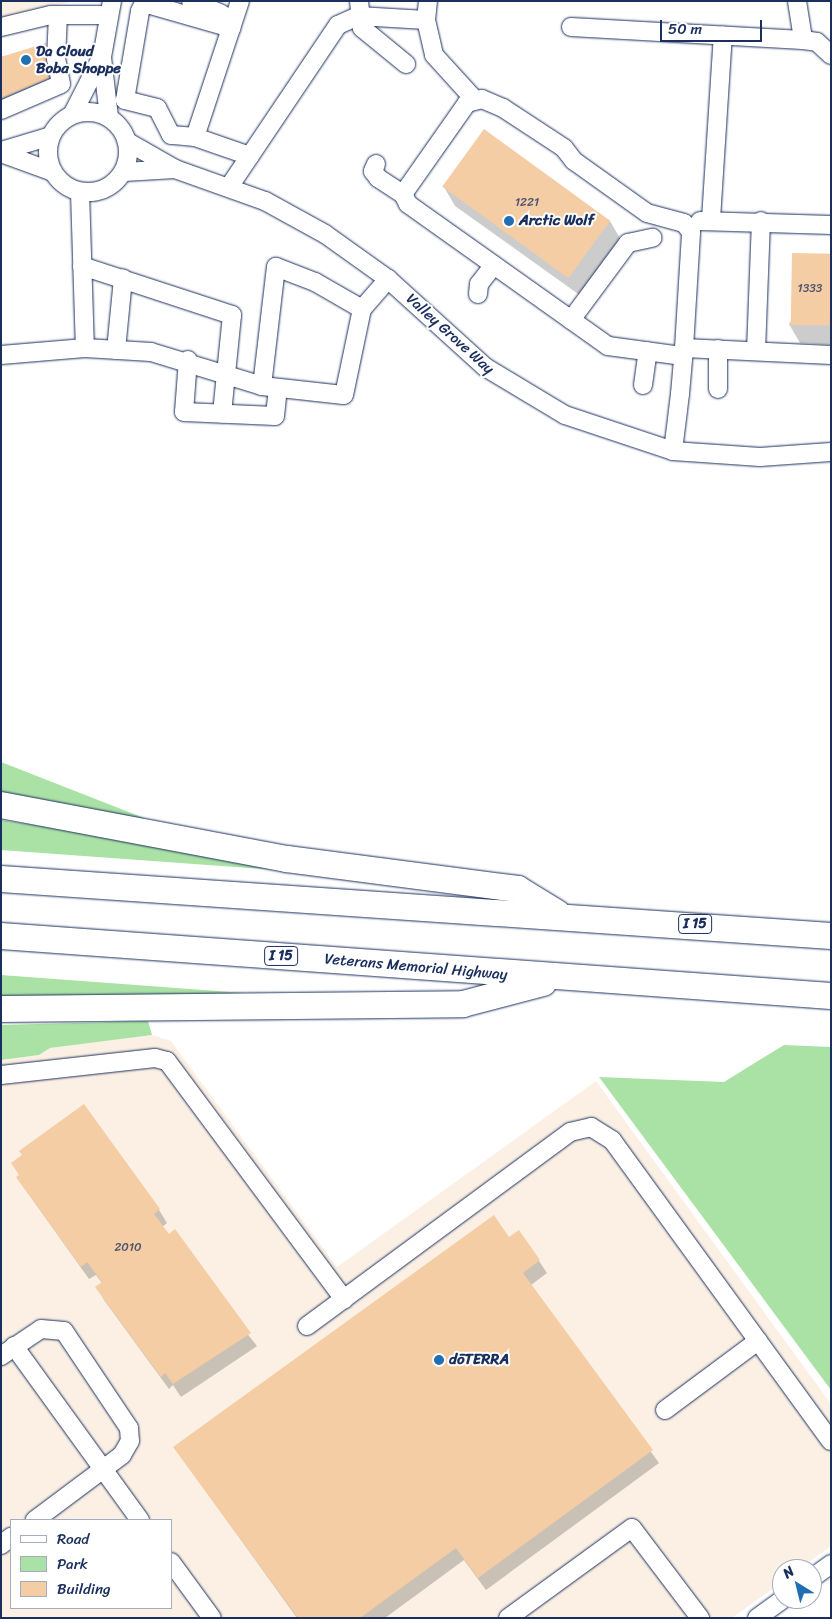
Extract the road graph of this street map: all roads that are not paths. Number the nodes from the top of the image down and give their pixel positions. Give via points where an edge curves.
1 (191, 1) edge
2 (240, 1) edge
3 (428, 1) edge
4 (797, 1) edge
5 (110, 8) edge
6 (358, 9) edge
7 (54, 10) edge
8 (426, 20) junction
9 (232, 24) junction
10 (1, 27) edge
11 (571, 27) dead end
12 (723, 35) junction
13 (803, 40) junction
14 (831, 55) edge
15 (102, 57) junction
16 (406, 64) dead end
17 (474, 100) junction
18 (1, 110) edge
19 (72, 115) junction
20 (109, 117) junction
21 (51, 136) junction
22 (195, 137) junction
23 (128, 142) junction
24 (1, 152) edge
25 (250, 156) junction
26 (376, 164) dead end
27 (175, 169) junction
28 (53, 172) junction
29 (130, 172) junction
30 (230, 187) junction
31 (80, 192) junction
32 (403, 194) junction
33 (711, 219) junction
34 (760, 222) junction
35 (684, 223) junction
36 (831, 225) edge
37 (652, 238) dead end
38 (494, 265) junction
39 (82, 266) junction
40 (123, 278) junction
41 (388, 279) junction
42 (478, 294) dead end
43 (362, 309) junction
44 (571, 320) junction
45 (85, 348) junction
46 (718, 349) junction
47 (116, 350) junction
48 (648, 351) junction
49 (756, 351) junction
50 (684, 352) junction
51 (831, 354) edge
52 (1, 355) edge
53 (188, 360) junction
54 (228, 374) junction
55 (643, 385) dead end
56 (270, 387) junction
57 (718, 389) dead end
58 (222, 413) junction
59 (673, 451) junction
60 (831, 452) edge
61 (1, 805) edge
62 (1, 879) edge
63 (559, 914) junction
64 (1, 936) edge
65 (831, 936) edge
66 (560, 978) junction
67 (831, 996) edge
68 (1, 1009) edge
69 (1, 1075) edge
70 (344, 1298) junction
71 (307, 1326) dead end
72 (758, 1341) junction
73 (8, 1351) edge
74 (664, 1410) dead end
75 (831, 1441) edge
76 (104, 1470) junction
77 (36, 1519) edge
78 (139, 1519) edge
79 (172, 1563) edge
80 (772, 1607) edge
81 (212, 1618) edge
82 (508, 1618) edge
83 (700, 1618) edge
84 (757, 1618) edge

1 - 9 street
2 - 9 street
3 - 8 street
4 - 13 street
5 - 7 street
5 - 15 street
6 - 8 street
6 - 16 street via 362,28
6 - 25 street via 338,25
7 - 10 street
7 - 18 street via 56,59 62,84
8 - 17 street via 434,55
9 - 22 street
9 - 22 street via 144,3 140,11 125,100 157,108 171,135
11 - 12 street
12 - 13 street
12 - 33 street
13 - 14 street via 817,42
15 - 19 street
15 - 20 street
17 - 32 street via 467,103
17 - 35 street via 502,108 564,148 574,161 647,213
19 - 20 street via 90,112
19 - 21 street
20 - 23 street
21 - 24 street
21 - 28 street via 48,160
22 - 25 street
23 - 27 street, Valley Grove Way
23 - 29 street
24 - 28 street
25 - 30 street
26 - 32 street via 373,171 378,178
27 - 29 street, Valley Grove Way
27 - 30 street, Valley Grove Way
28 - 31 street
29 - 31 street via 105,189
30 - 41 street, Valley Grove Way via 295,216
31 - 39 street
32 - 38 street via 408,204
33 - 34 street
33 - 35 street
34 - 36 street
34 - 49 street
35 - 50 street via 691,232
37 - 44 street via 628,243
38 - 42 street via 479,284
38 - 44 street
39 - 40 street
39 - 45 street
40 - 47 street
40 - 54 street via 232,315
41 - 43 street
41 - 59 street, Valley Grove Way via 459,346 507,383 598,430
43 - 56 street via 344,396
43 - 56 street via 315,282 276,267
44 - 48 street via 608,346
45 - 47 street
45 - 52 street
46 - 49 street
46 - 50 street
46 - 57 street
47 - 53 street
48 - 50 street
48 - 55 street
49 - 51 street
50 - 59 street
53 - 54 street
53 - 58 street via 184,412
54 - 56 street
54 - 58 street
56 - 58 street via 275,416
59 - 60 street, Valley Grove Way via 760,458
61 - 63 highway via 287,860 518,889
62 - 63 highway, I 15
63 - 65 highway, I 15
64 - 66 highway, Veterans Memorial Highway / I 15
66 - 67 highway, Veterans Memorial Highway / I 15
66 - 68 highway via 463,1004
69 - 70 street via 155,1058 167,1061
70 - 71 street
70 - 72 street via 570,1132 591,1127 612,1140
72 - 74 street
72 - 75 street
73 - 76 street
73 - 76 street via 46,1327 59,1328 73,1338 129,1428 127,1447
76 - 77 street
76 - 78 street
79 - 81 street
80 - 84 street
82 - 83 street via 632,1528

